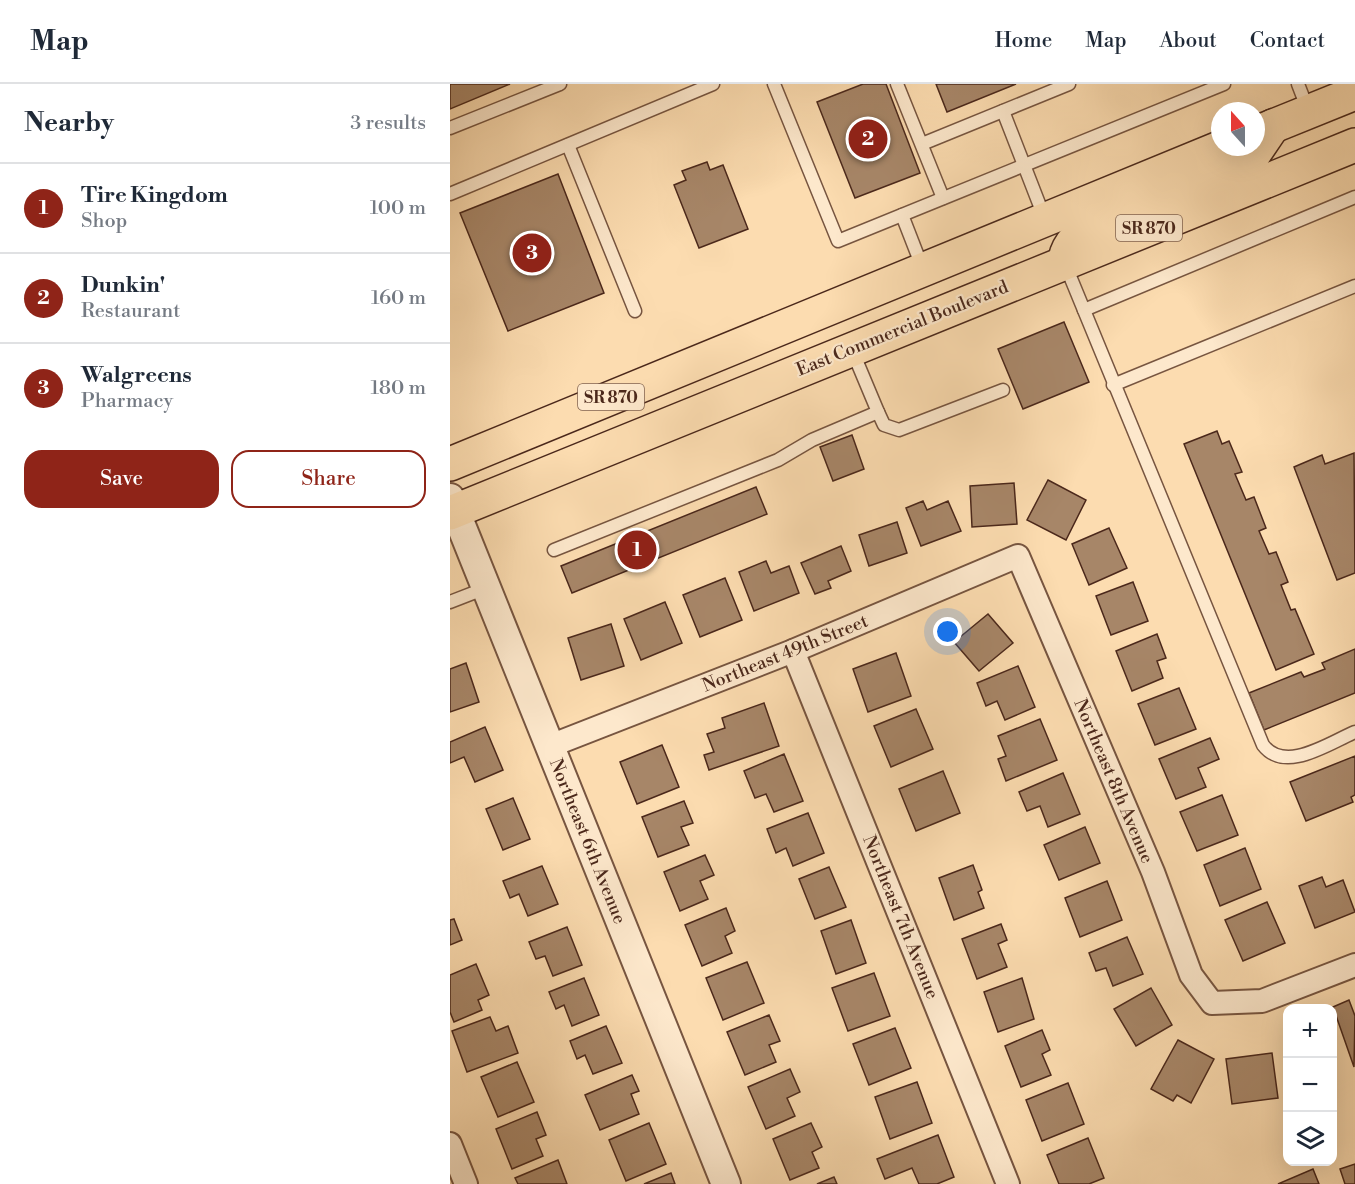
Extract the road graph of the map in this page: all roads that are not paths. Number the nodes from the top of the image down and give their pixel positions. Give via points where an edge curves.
1 (560, 84) edge
2 (713, 84) edge
3 (774, 84) edge
4 (897, 84) edge
5 (1069, 84) edge
6 (1224, 84) edge
7 (1355, 93) edge
8 (1303, 98) edge
9 (1003, 111) junction
10 (1355, 127) edge
11 (450, 128) edge
12 (1265, 129) edge
13 (922, 144) junction
14 (568, 145) junction
15 (1211, 151) edge
16 (1340, 151) edge
17 (1251, 156) edge
18 (1024, 165) junction
19 (450, 194) edge
20 (1355, 197) edge
21 (943, 198) junction
22 (902, 215) junction
23 (1045, 219) junction
24 (1065, 262) junction
25 (923, 269) junction
26 (1355, 286) edge
27 (1084, 310) junction
28 (634, 311) dead end
29 (852, 349) junction
30 (822, 361) junction
31 (1113, 385) junction
32 (1003, 390) dead end
33 (878, 412) junction
34 (450, 464) edge
35 (452, 507) edge
36 (554, 550) dead end
37 (1018, 556) joint
38 (486, 588) junction
39 (450, 602) edge
40 (793, 651) junction
41 (1355, 732) edge
42 (550, 746) junction
43 (1355, 965) edge
44 (450, 1144) edge
45 (466, 1184) edge
46 (726, 1184) edge
47 (1008, 1184) edge

1 - 11 lane
2 - 14 lane
3 - 22 lane via 838,241
4 - 13 lane
5 - 9 lane
6 - 18 lane
7 - 8 main road
8 - 12 main road
9 - 13 lane
9 - 18 lane
10 - 16 main road via 1327,148
13 - 21 lane
14 - 19 lane
14 - 28 lane
15 - 23 main road, SR 870
16 - 24 main road, East Commercial Boulevard / SR 870
17 - 24 main road via 1241,164 1086,230 1068,247
18 - 21 lane
18 - 23 lane
20 - 27 lane
21 - 22 lane
22 - 25 lane
23 - 25 main road, SR 870
23 - 30 main road via 1033,246 1011,265 856,330
24 - 27 lane
24 - 29 main road, East Commercial Boulevard / SR 870
25 - 34 main road, SR 870
26 - 31 lane
27 - 31 lane
29 - 30 main road, East Commercial Boulevard / SR 870
29 - 33 lane
30 - 35 main road, East Commercial Boulevard / SR 870
31 - 41 lane via 1263,745 1270,755 1280,759 1296,757
32 - 33 lane via 899,430 884,425
33 - 36 lane via 812,440 778,460
35 - 38 street, Northeast 6th Avenue
37 - 40 street, Northeast 49th Street
37 - 43 street, Northeast 8th Avenue via 1153,872 1191,975 1212,1004 1262,1001
38 - 39 lane
38 - 42 street, Northeast 6th Avenue
40 - 42 street, Northeast 49th Street
40 - 47 street, Northeast 7th Avenue
42 - 46 street, Northeast 6th Avenue
44 - 45 street

